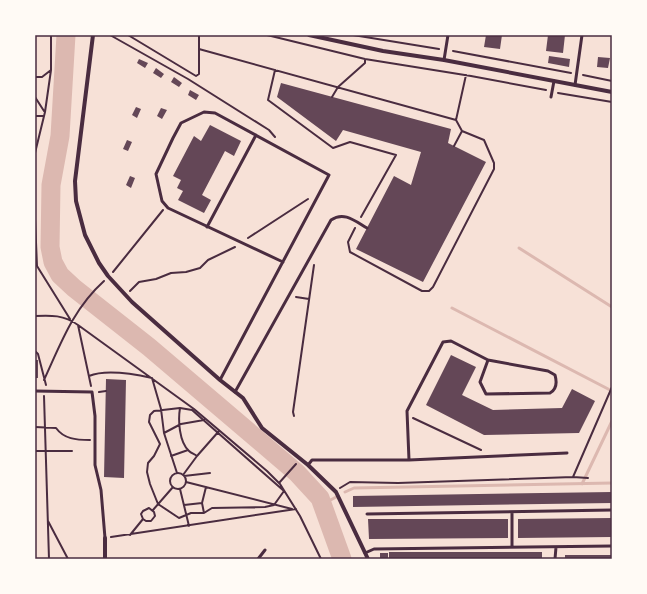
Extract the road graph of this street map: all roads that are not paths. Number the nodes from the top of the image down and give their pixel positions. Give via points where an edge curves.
1 (94, 35) edge
2 (309, 35) edge
3 (448, 35) edge
4 (582, 35) edge
5 (328, 38) edge
6 (444, 60) junction
7 (554, 81) junction
8 (575, 85) junction
9 (612, 92) edge
10 (551, 97) dead end
11 (256, 135) junction
12 (208, 227) junction
13 (367, 228) dead end
14 (283, 262) junction
15 (488, 360) junction
16 (220, 380) junction
17 (35, 391) edge
18 (235, 392) junction
19 (568, 453) dead end
20 (410, 460) junction
21 (308, 465) junction
22 (612, 510) edge
23 (512, 512) junction
24 (367, 514) dead end
25 (107, 538) joint
26 (612, 546) edge
27 (512, 547) junction
28 (556, 547) junction
29 (265, 550) dead end
30 (365, 553) junction
31 (105, 559) edge
32 (258, 559) edge
33 (368, 559) edge
34 (555, 559) edge

1 - 16 street via 76,181 76,201 85,235 99,263 115,284
2 - 5 street
3 - 6 lane
4 - 8 lane
5 - 6 street via 383,51
6 - 7 street
7 - 8 street
7 - 10 lane
8 - 9 street
11 - 12 lane
11 - 12 lane via 215,113 204,112 181,123 173,138 156,174 162,201 168,208
11 - 14 lane via 329,175
12 - 14 lane
13 - 18 lane via 345,216 337,216 331,220
14 - 16 lane
15 - 15 lane via 548,371 555,375 556,387 550,393 486,394 480,382
15 - 20 lane via 450,341 442,342 407,411
16 - 18 street
17 - 25 lane via 92,392 95,465
18 - 21 street via 251,408 262,428
19 - 20 lane
20 - 21 lane via 312,460
21 - 30 street via 336,492
22 - 23 lane
23 - 24 lane
23 - 27 lane
25 - 31 street
26 - 28 lane
27 - 28 lane
27 - 30 lane via 374,549
28 - 34 lane
29 - 32 lane
30 - 33 street

